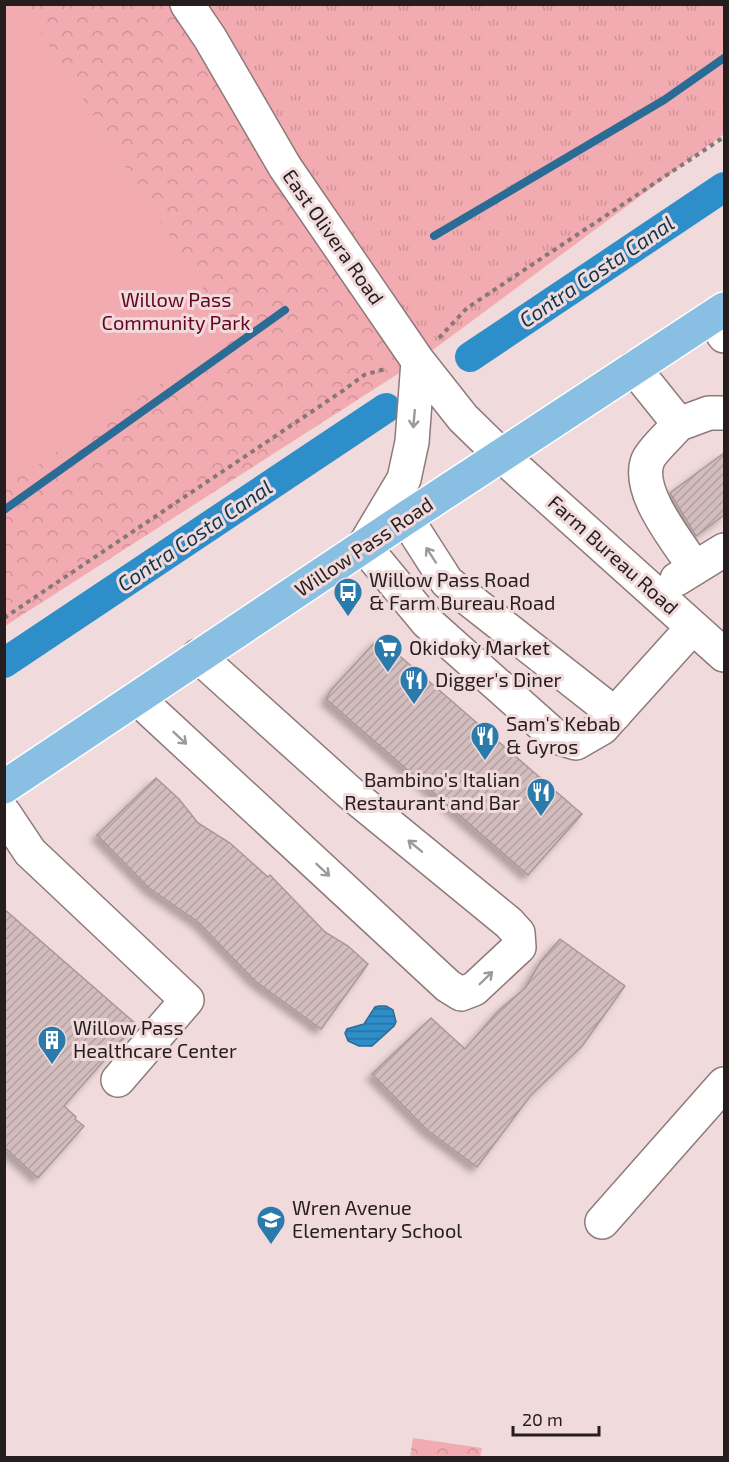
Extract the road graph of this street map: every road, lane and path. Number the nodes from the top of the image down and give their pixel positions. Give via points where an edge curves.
1 (187, 4) edge
2 (724, 137) edge
3 (720, 321) edge
4 (418, 361) junction
5 (634, 368) junction
6 (724, 413) edge
7 (679, 424) junction
8 (501, 455) junction
9 (406, 518) junction
10 (364, 546) junction
11 (724, 550) edge
12 (695, 568) junction
13 (655, 593) junction
14 (4, 618) edge
15 (693, 627) junction
16 (724, 655) edge
17 (198, 656) junction
18 (137, 698) junction
19 (615, 714) junction
20 (4, 787) edge
21 (4, 813) edge
22 (118, 1080) dead end
23 (724, 1084) edge
24 (602, 1222) dead end

1 - 4 street, East Olivera Road via 285,167
2 - 4 path via 467,308
3 - 5 main road, Willow Pass Road
4 - 8 street, East Olivera Road via 463,418
4 -> 10 street via 412,442 404,478
4 - 14 path via 364,375
5 - 7 street
5 - 8 main road, Willow Pass Road
6 - 7 street via 709,413
7 - 12 street via 648,460 646,482 651,501
8 - 9 main road, Willow Pass Road
8 - 13 street, Farm Bureau Road
9 - 10 main road, Willow Pass Road
19 -> 9 street via 447,582
10 - 17 main road, Willow Pass Road
10 - 19 street via 427,622 556,737 576,743 602,728
11 - 12 street
12 - 13 street
13 - 15 street, Farm Bureau Road
15 - 16 street, Farm Bureau Road
15 - 19 street
17 - 18 main road, Willow Pass Road
18 -> 17 street via 448,986 461,994 474,989 519,947 518,933 509,923 349,792
18 - 20 main road, Willow Pass Road
21 - 22 street via 30,852 187,1000
23 - 24 street

